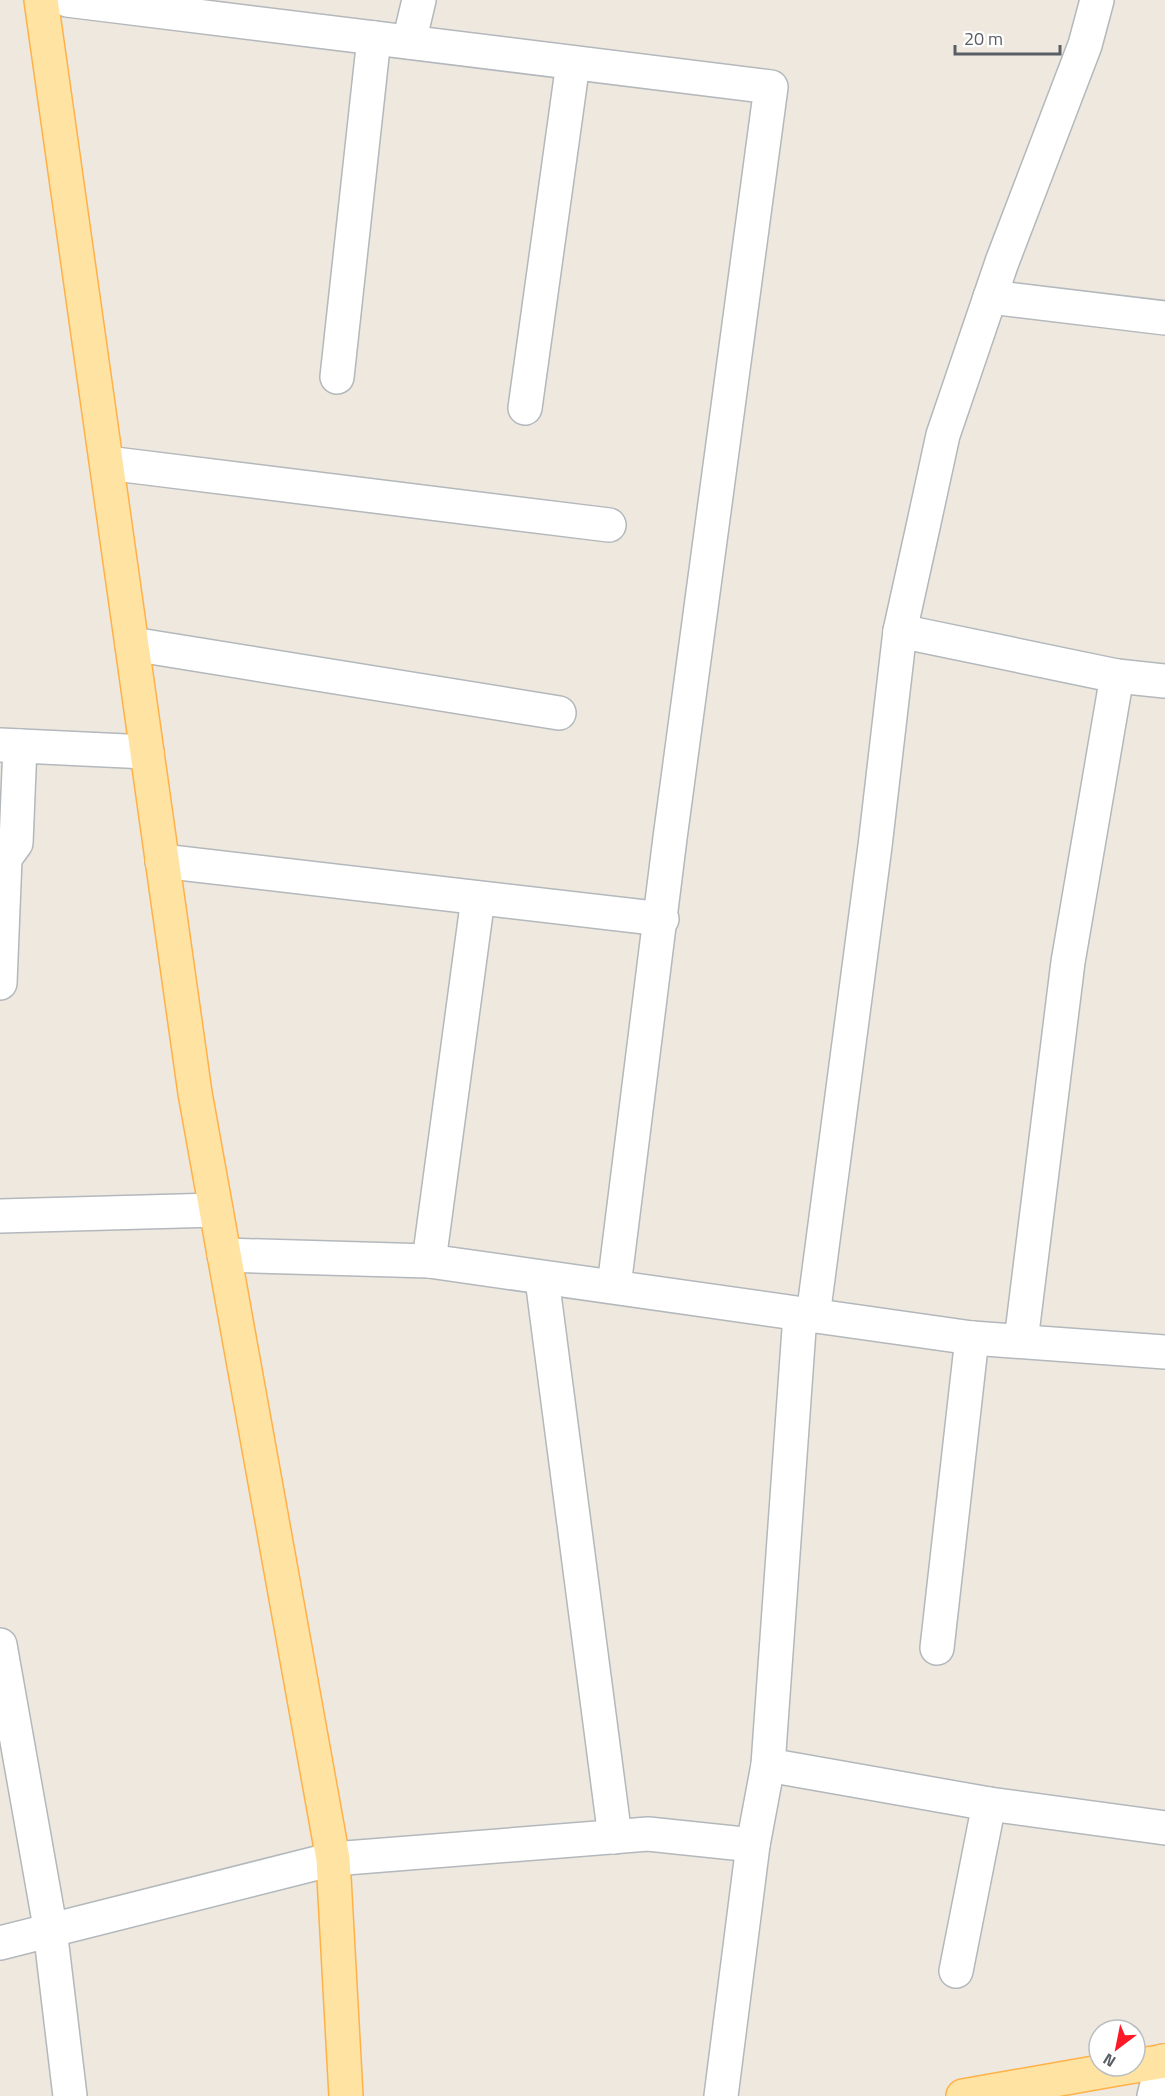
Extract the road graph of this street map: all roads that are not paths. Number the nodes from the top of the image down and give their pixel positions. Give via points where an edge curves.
1 (41, 0) edge
2 (67, 0) edge
3 (419, 0) edge
4 (1097, 0) edge
5 (374, 38) junction
6 (409, 42) junction
7 (573, 63) junction
8 (990, 297) junction
9 (1165, 318) edge
10 (337, 377) dead end
11 (525, 408) dead end
12 (107, 463) junction
13 (609, 525) dead end
14 (900, 631) junction
15 (132, 644) junction
16 (1117, 676) junction
17 (1165, 681) edge
18 (559, 713) dead end
19 (10, 745) edge
20 (147, 752) junction
21 (3, 860) edge
22 (162, 861) junction
23 (478, 898) junction
24 (662, 919) junction
25 (0, 983) edge
26 (216, 1210) junction
27 (0, 1216) edge
28 (224, 1255) junction
29 (429, 1260) junction
30 (542, 1279) junction
31 (614, 1286) junction
32 (806, 1316) junction
33 (972, 1338) junction
34 (1021, 1341) junction
35 (1165, 1352) edge
36 (0, 1645) edge
37 (937, 1648) dead end
38 (768, 1765) junction
39 (989, 1804) junction
40 (1165, 1828) edge
41 (615, 1837) junction
42 (753, 1845) junction
43 (333, 1860) junction
44 (50, 1931) junction
45 (0, 1943) edge
46 (956, 1971) dead end
47 (1149, 2063) edge
48 (70, 2096) edge
49 (346, 2096) edge
50 (721, 2096) edge
51 (963, 2096) edge
52 (1154, 2096) edge

1 - 12 main road
2 - 5 street
3 - 6 street
4 - 8 street via 1085,45
5 - 6 street
5 - 10 street
6 - 7 street
7 - 11 street
7 - 24 street via 771,87
8 - 9 street
8 - 14 street via 943,435
12 - 13 street
12 - 15 main road
14 - 16 street
14 - 32 street via 874,857
15 - 18 street
15 - 20 main road
16 - 17 street
16 - 34 street via 1068,962
19 - 20 street
19 - 21 street via 16,843
20 - 22 main road
21 - 25 street
22 - 23 street
22 - 26 main road
23 - 24 street
23 - 29 street
24 - 31 street
26 - 27 street
26 - 28 main road
28 - 29 street
28 - 43 main road
29 - 30 street
30 - 31 street
30 - 41 street
31 - 32 street
32 - 33 street
32 - 38 street
33 - 34 street
33 - 37 street
34 - 35 street
36 - 44 street
38 - 39 street
38 - 42 street
39 - 40 street
39 - 46 street
41 - 42 street via 648,1834
41 - 43 street
42 - 50 street
43 - 44 street
43 - 49 main road
44 - 45 street
44 - 48 street
47 - 51 main road
47 - 52 street

